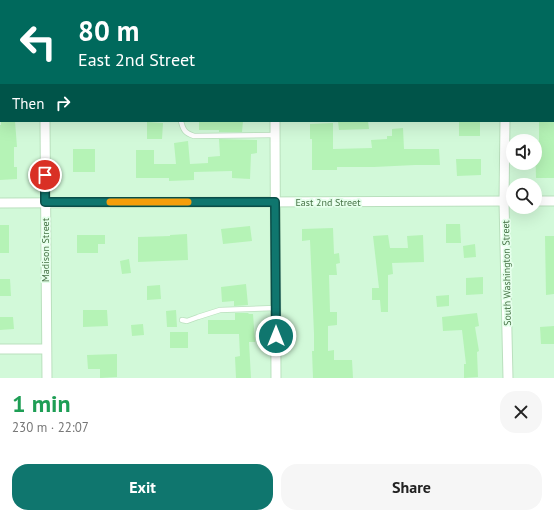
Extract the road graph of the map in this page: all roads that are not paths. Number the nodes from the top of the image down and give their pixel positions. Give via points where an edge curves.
1 (45, 122) edge
2 (181, 122) edge
3 (275, 122) edge
4 (505, 122) edge
5 (275, 135) junction
6 (508, 178) edge
7 (554, 200) edge
8 (506, 201) edge
9 (542, 201) edge
10 (45, 202) junction
11 (275, 202) junction
12 (0, 203) edge
13 (509, 214) edge
14 (276, 308) junction
15 (182, 320) dead end
16 (0, 349) edge
17 (46, 349) junction
18 (47, 378) edge
19 (276, 378) edge
20 (508, 378) edge

1 - 10 street, Madison Street
2 - 5 lane via 187,133 194,136
3 - 5 street
4 - 6 street, South Washington Street
5 - 11 street
7 - 9 street
8 - 11 street, East 2nd Street
10 - 11 street, East 2nd Street
10 - 12 street, East 2nd Street
10 - 17 street, Madison Street
11 - 14 street
13 - 20 street, South Washington Street
14 - 15 lane via 220,310 198,318
14 - 19 street
16 - 17 street
17 - 18 street, Madison Street

